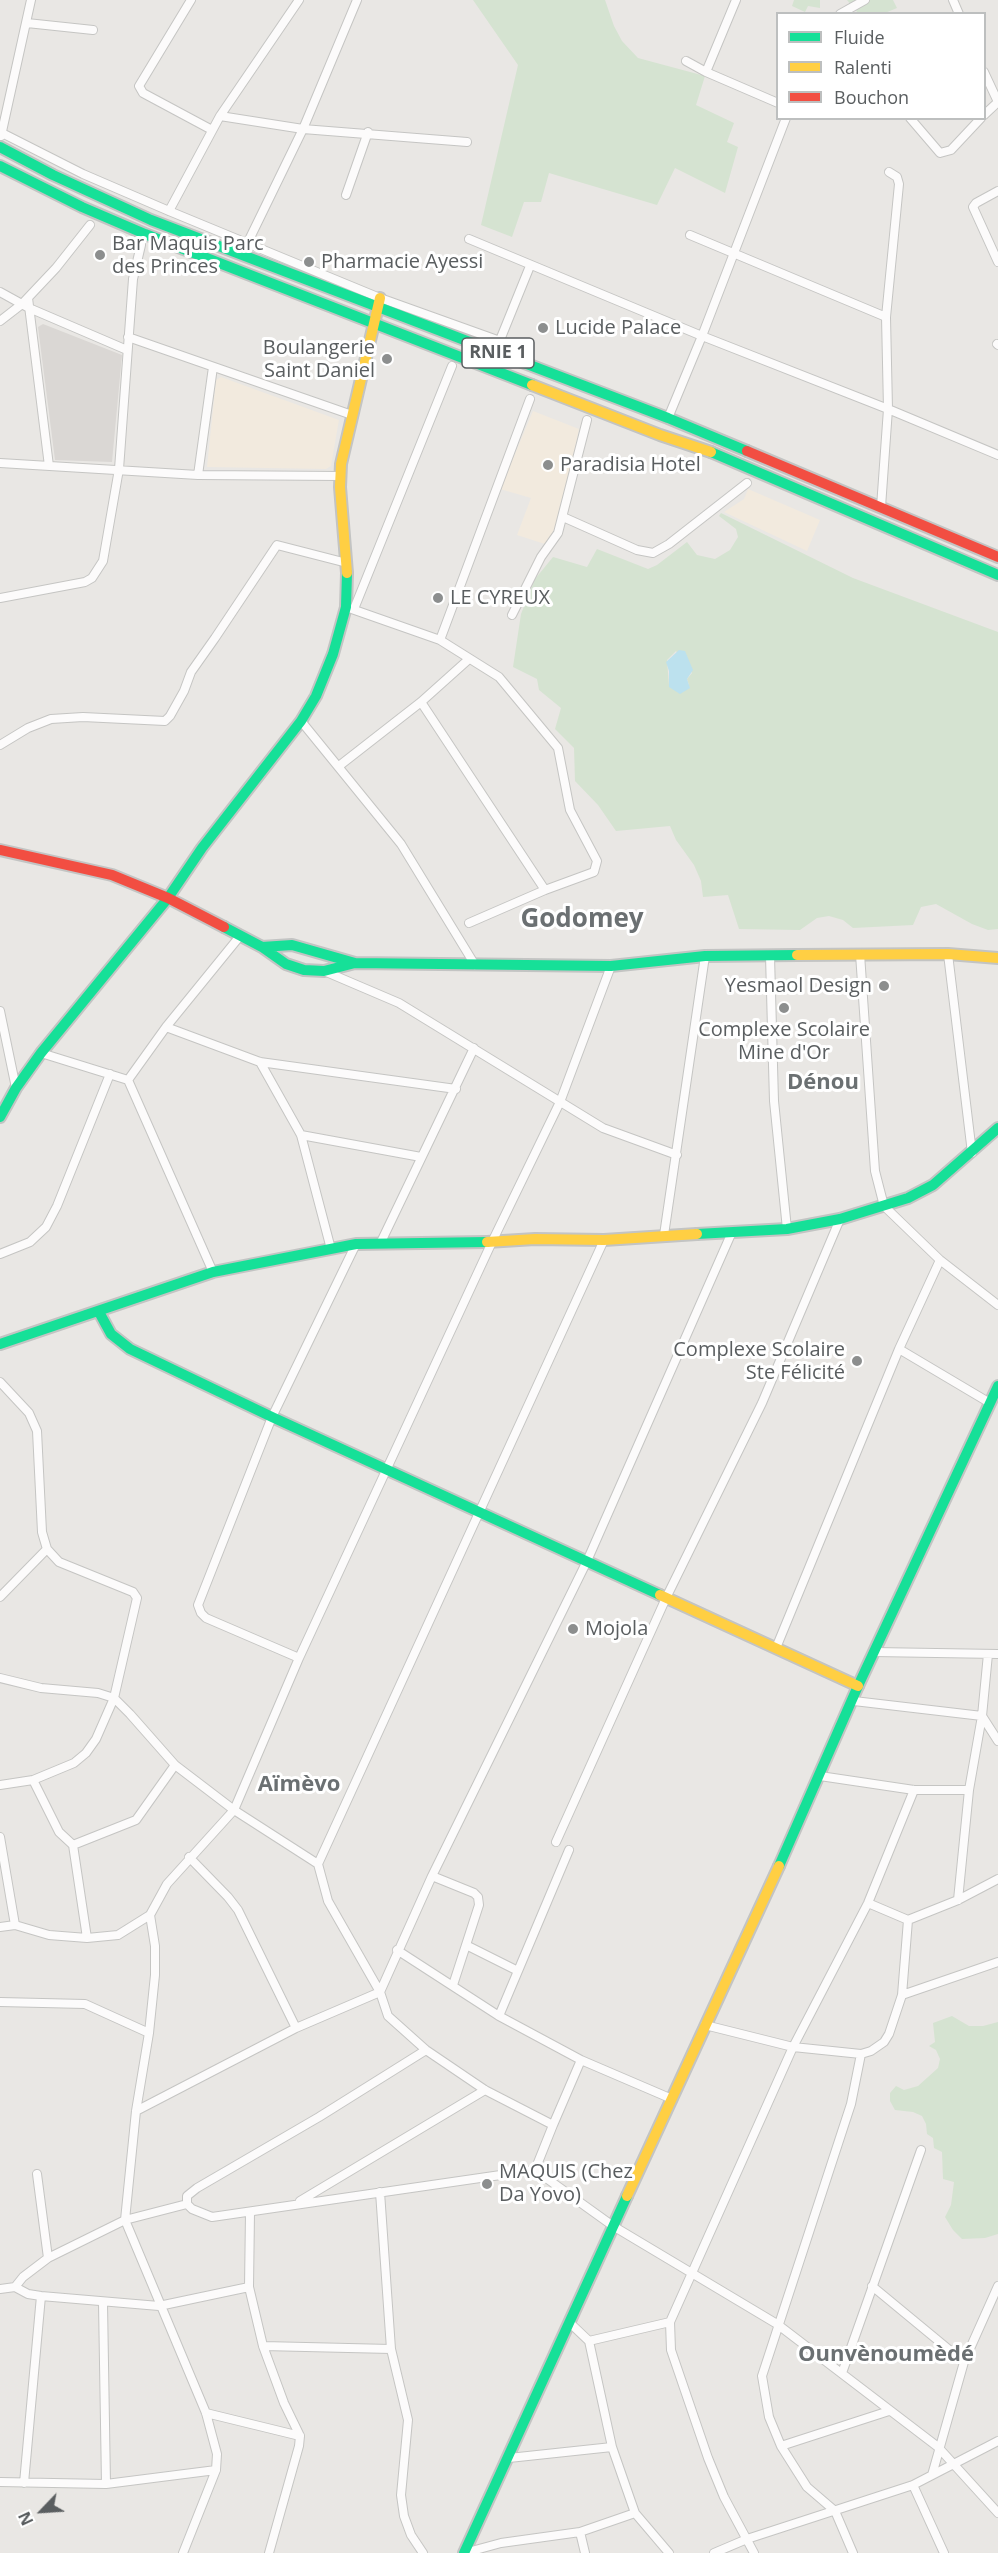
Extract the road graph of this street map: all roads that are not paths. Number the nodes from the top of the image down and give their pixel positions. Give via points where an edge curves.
1 (31, 0) edge
2 (191, 0) edge
3 (357, 0) edge
4 (736, 0) edge
5 (865, 0) edge
6 (294, 2) edge
7 (844, 12) edge
8 (27, 23) junction
9 (93, 30) dead end
10 (686, 61) dead end
11 (706, 72) junction
12 (986, 76) edge
13 (998, 102) edge
14 (776, 103) edge
15 (986, 114) edge
16 (220, 116) junction
17 (785, 120) edge
18 (912, 120) edge
19 (980, 120) edge
20 (303, 129) junction
21 (212, 130) junction
22 (1, 132) edge
23 (368, 132) junction
24 (466, 142) dead end
25 (0, 146) edge
26 (0, 166) edge
27 (889, 172) dead end
28 (998, 191) edge
29 (346, 195) dead end
30 (169, 211) junction
31 (90, 225) dead end
32 (690, 235) dead end
33 (469, 239) dead end
34 (247, 244) junction
35 (141, 245) dead end
36 (733, 254) junction
37 (998, 262) edge
38 (530, 266) junction
39 (0, 292) edge
40 (26, 303) junction
41 (378, 303) junction
42 (886, 317) junction
43 (0, 321) edge
44 (375, 324) junction
45 (702, 336) junction
46 (128, 337) junction
47 (500, 341) junction
48 (128, 350) junction
49 (494, 352) junction
50 (452, 366) dead end
51 (213, 367) junction
52 (530, 399) dead end
53 (888, 409) junction
54 (352, 415) junction
55 (668, 418) junction
56 (587, 420) dead end
57 (998, 455) edge
58 (0, 463) edge
59 (49, 466) junction
60 (119, 469) junction
61 (198, 475) junction
62 (340, 476) junction
63 (747, 483) dead end
64 (881, 507) junction
65 (563, 517) junction
66 (998, 557) edge
67 (347, 563) junction
68 (998, 575) edge
69 (0, 598) edge
70 (350, 608) junction
71 (512, 615) dead end
72 (440, 640) junction
73 (469, 659) junction
74 (421, 702) junction
75 (301, 721) junction
76 (0, 745) edge
77 (339, 766) junction
78 (0, 850) edge
79 (545, 890) junction
80 (168, 898) junction
81 (469, 923) dead end
82 (240, 936) junction
83 (262, 947) junction
84 (860, 954) junction
85 (948, 954) junction
86 (705, 956) junction
87 (770, 956) junction
88 (998, 958) edge
89 (356, 963) junction
90 (475, 965) junction
91 (611, 966) junction
92 (324, 971) junction
93 (0, 1011) edge
94 (166, 1027) junction
95 (474, 1048) junction
96 (41, 1053) junction
97 (260, 1062) junction
98 (110, 1074) junction
99 (128, 1080) junction
100 (16, 1088) junction
101 (456, 1089) junction
102 (560, 1102) junction
103 (0, 1117) edge
104 (998, 1128) edge
105 (301, 1135) junction
106 (972, 1153) junction
107 (677, 1155) junction
108 (421, 1157) junction
109 (885, 1206) junction
110 (840, 1219) junction
111 (788, 1229) junction
112 (732, 1232) junction
113 (664, 1235) junction
114 (604, 1240) junction
115 (381, 1242) junction
116 (492, 1242) junction
117 (356, 1244) junction
118 (331, 1249) junction
119 (0, 1254) edge
120 (940, 1260) junction
121 (213, 1272) junction
122 (998, 1305) edge
123 (99, 1312) junction
124 (0, 1344) edge
125 (900, 1349) junction
126 (0, 1382) edge
127 (998, 1386) edge
128 (990, 1402) junction
129 (272, 1417) junction
130 (387, 1470) junction
131 (479, 1512) junction
132 (47, 1549) junction
133 (587, 1561) junction
134 (0, 1597) edge
135 (666, 1598) junction
136 (776, 1648) junction
137 (874, 1652) junction
138 (988, 1654) junction
139 (998, 1654) edge
140 (299, 1658) junction
141 (0, 1678) edge
142 (858, 1686) junction
143 (114, 1698) junction
144 (854, 1701) junction
145 (982, 1716) junction
146 (998, 1740) edge
147 (176, 1766) junction
148 (820, 1776) junction
149 (33, 1780) junction
150 (0, 1785) edge
151 (914, 1790) junction
152 (969, 1790) junction
153 (234, 1810) junction
154 (0, 1837) edge
155 (556, 1842) dead end
156 (73, 1845) junction
157 (569, 1850) dead end
158 (189, 1857) junction
159 (318, 1864) junction
160 (432, 1876) junction
161 (998, 1879) edge
162 (958, 1900) junction
163 (868, 1902) junction
164 (150, 1914) junction
165 (908, 1920) junction
166 (15, 1925) junction
167 (0, 1926) edge
168 (87, 1938) junction
169 (466, 1945) junction
170 (397, 1950) junction
171 (998, 1962) edge
172 (518, 1971) junction
173 (453, 1986) junction
174 (380, 1992) junction
175 (902, 1995) junction
176 (0, 2002) edge
177 (499, 2016) junction
178 (705, 2025) junction
179 (296, 2028) junction
180 (149, 2033) junction
181 (794, 2047) junction
182 (426, 2050) junction
183 (861, 2054) junction
184 (581, 2060) junction
185 (485, 2090) junction
186 (672, 2099) junction
187 (136, 2110) junction
188 (553, 2125) junction
189 (921, 2150) dead end
190 (535, 2170) junction
191 (37, 2174) dead end
192 (380, 2192) junction
193 (187, 2204) junction
194 (296, 2204) junction
195 (250, 2213) junction
196 (125, 2220) junction
197 (613, 2226) junction
198 (48, 2258) junction
199 (692, 2272) junction
200 (872, 2286) junction
201 (998, 2286) edge
202 (15, 2287) junction
203 (249, 2287) junction
204 (0, 2289) edge
205 (41, 2296) junction
206 (103, 2303) junction
207 (159, 2306) junction
208 (569, 2322) junction
209 (670, 2322) junction
210 (777, 2324) junction
211 (589, 2341) junction
212 (263, 2346) junction
213 (391, 2349) junction
214 (964, 2362) junction
215 (842, 2373) junction
216 (889, 2411) junction
217 (206, 2413) junction
218 (300, 2436) junction
219 (998, 2441) edge
220 (612, 2446) junction
221 (781, 2446) junction
222 (938, 2447) junction
223 (509, 2458) junction
224 (952, 2464) junction
225 (216, 2470) junction
226 (932, 2475) junction
227 (0, 2482) edge
228 (24, 2482) junction
229 (106, 2484) junction
230 (913, 2485) junction
231 (997, 2510) edge
232 (835, 2511) junction
233 (635, 2513) junction
234 (580, 2532) junction
235 (747, 2539) junction
236 (501, 2543) junction
237 (183, 2553) edge
238 (269, 2553) edge
239 (423, 2553) edge
240 (464, 2553) edge
241 (503, 2553) edge
242 (585, 2553) edge
243 (669, 2553) edge
244 (714, 2553) edge
245 (754, 2553) edge
246 (854, 2553) edge
247 (944, 2553) edge

1 - 8 street
2 - 21 street via 138,86 143,93
3 - 20 street
4 - 11 street
5 - 7 street
6 - 16 street
8 - 9 street
8 - 22 street
10 - 11 street
11 - 14 street
12 - 13 street
13 - 15 street
16 - 20 street
16 - 21 street
17 - 36 street
18 - 19 street via 940,153 951,150
20 - 23 street
20 - 34 street
21 - 30 street
22 - 25 street
22 - 30 street via 83,174
23 - 24 street
23 - 29 street
25 - 41 main road, RNIE 1 via 52,175 151,220
26 - 44 main road, RNIE 1 via 82,207
27 - 42 street via 899,184
28 - 37 street via 974,207
30 - 34 street
31 - 40 street
32 - 36 street
33 - 38 street
34 - 41 street
35 - 46 street via 133,279
36 - 42 street
36 - 45 street
38 - 45 street
38 - 47 street
39 - 40 street
40 - 43 street
40 - 48 street
40 - 59 street
41 - 44 main road
41 - 47 street
41 - 49 main road, RNIE 1
42 - 53 street
44 - 54 main road
44 - 68 main road, RNIE 1 via 717,454
45 - 53 street
45 - 55 street
46 - 48 street
46 - 51 street
47 - 49 street
48 - 60 street
49 - 55 main road, RNIE 1
50 - 70 street
51 - 54 street
51 - 61 street
52 - 72 street
53 - 57 street
53 - 64 street
54 - 62 main road
55 - 64 main road, RNIE 1
56 - 65 street
58 - 59 street
59 - 60 street
60 - 61 street
60 - 69 street via 103,561 92,578
61 - 62 street
62 - 67 main road
63 - 65 street via 653,553 637,550
64 - 66 main road, RNIE 1
65 - 71 street
67 - 70 main road
67 - 76 street via 277,545 190,672 184,691 165,721 51,719
70 - 72 street
70 - 75 main road via 325,676
72 - 73 street
73 - 74 street
73 - 79 street via 499,677 558,748 570,810 597,861 594,872
74 - 77 street
74 - 79 street
75 - 77 street
75 - 80 main road
77 - 90 street via 401,844
78 - 80 main road via 112,875
79 - 81 street
80 - 82 main road
80 - 96 main road
82 - 83 main road
82 - 94 street
83 - 89 main road via 292,945
83 - 92 main road via 286,964
84 - 85 main road
84 - 87 main road
84 - 109 street via 875,1172
85 - 88 main road
85 - 106 street
86 - 87 main road
86 - 91 main road
86 - 107 street
87 - 111 street via 774,1101
89 - 90 main road
89 - 92 main road
90 - 91 main road
91 - 102 street
92 - 95 street via 399,1003
93 - 100 street
94 - 97 street
94 - 99 street
95 - 101 street
95 - 102 street
96 - 98 street
96 - 100 main road
97 - 101 street
97 - 105 street
98 - 99 street
98 - 119 street via 46,1227 30,1242
99 - 121 street
100 - 103 main road
101 - 108 street
102 - 107 street via 603,1128
102 - 116 street
104 - 106 main road
105 - 108 street
105 - 118 street
106 - 109 main road via 933,1185
107 - 113 street
108 - 115 street
109 - 110 main road
109 - 120 street
110 - 111 main road
110 - 135 street via 762,1403
111 - 112 main road
112 - 113 main road
112 - 133 street
113 - 114 main road
114 - 116 main road
114 - 131 street
115 - 116 main road
115 - 117 main road
116 - 130 street
117 - 118 main road
117 - 129 street
118 - 121 main road
120 - 122 street
120 - 125 street
121 - 123 main road
123 - 124 main road
123 - 129 main road via 111,1334 130,1349
125 - 128 street
125 - 136 street
126 - 132 street via 29,1413 37,1431 42,1532
127 - 128 main road
128 - 137 main road
129 - 130 main road
129 - 140 street via 198,1605 206,1618
130 - 131 main road
130 - 140 street
131 - 133 main road
131 - 159 street
132 - 134 street
132 - 143 street via 59,1562 137,1596
133 - 135 main road
133 - 160 street
135 - 136 main road
135 - 155 street
136 - 142 main road
137 - 138 street
137 - 142 main road
138 - 139 street
138 - 145 street
140 - 153 street
141 - 143 street
142 - 144 main road
143 - 147 street
143 - 149 street via 86,1753 74,1763
144 - 145 street
144 - 148 main road
145 - 146 street
145 - 152 street
147 - 153 street
147 - 156 street via 136,1820
148 - 151 street
148 - 178 main road
149 - 150 street
149 - 156 street via 59,1832
151 - 152 street
151 - 163 street
152 - 162 street
153 - 158 street
153 - 159 street
154 - 166 street
156 - 168 street
157 - 172 street
158 - 164 street
158 - 179 street via 238,1910
159 - 174 street via 328,1901
160 - 169 street via 474,1893 477,1898 479,1905
160 - 170 street
161 - 162 street
162 - 165 street
163 - 165 street
163 - 181 street
164 - 168 street via 118,1935
164 - 180 street via 155,1975
165 - 175 street
166 - 167 street
166 - 168 street via 48,1935
169 - 172 street
169 - 173 street
170 - 173 street
170 - 174 street
171 - 175 street
172 - 177 street
173 - 177 street
174 - 179 street
174 - 182 street via 388,2016
175 - 183 street via 884,2042
176 - 180 street via 85,2004
177 - 184 street
178 - 181 street
178 - 186 main road
179 - 187 street
180 - 187 street
181 - 183 street
181 - 199 street
182 - 185 street
182 - 193 street via 196,2188 187,2196
183 - 210 street via 851,2104
184 - 186 street
184 - 188 street
185 - 188 street
185 - 194 street
186 - 197 main road
187 - 196 street
188 - 190 street
189 - 200 street
190 - 192 street
190 - 197 street
191 - 198 street
192 - 194 street
192 - 213 street
193 - 195 street via 212,2217
193 - 196 street
194 - 195 street
195 - 203 street
196 - 198 street
196 - 207 street
197 - 199 street
197 - 208 main road
198 - 202 street
199 - 209 street
199 - 210 street
200 - 214 street
200 - 215 street
201 - 214 street
202 - 204 street
202 - 205 street
203 - 207 street
203 - 212 street
205 - 206 street
205 - 228 street
206 - 207 street
206 - 229 street
207 - 217 street
208 - 211 street
208 - 223 main road
209 - 211 street
209 - 235 street via 671,2350 708,2458
210 - 215 street
210 - 221 street via 762,2376 769,2417
211 - 220 street
212 - 213 street
212 - 218 street
213 - 239 street via 408,2420 401,2495 404,2516
214 - 222 street
215 - 216 street
216 - 221 street
216 - 222 street
217 - 218 street
217 - 225 street via 217,2454
218 - 238 street
219 - 224 street
220 - 223 street
220 - 233 street
221 - 232 street via 807,2487
222 - 224 street
222 - 226 street
223 - 240 main road
224 - 226 street
224 - 231 street
225 - 229 street
225 - 237 street
226 - 230 street
227 - 228 street
228 - 229 street
230 - 232 street
230 - 247 street
232 - 235 street
232 - 246 street
233 - 234 street
233 - 243 street
234 - 236 street
234 - 242 street
235 - 244 street
235 - 245 street
236 - 240 street
236 - 241 street

